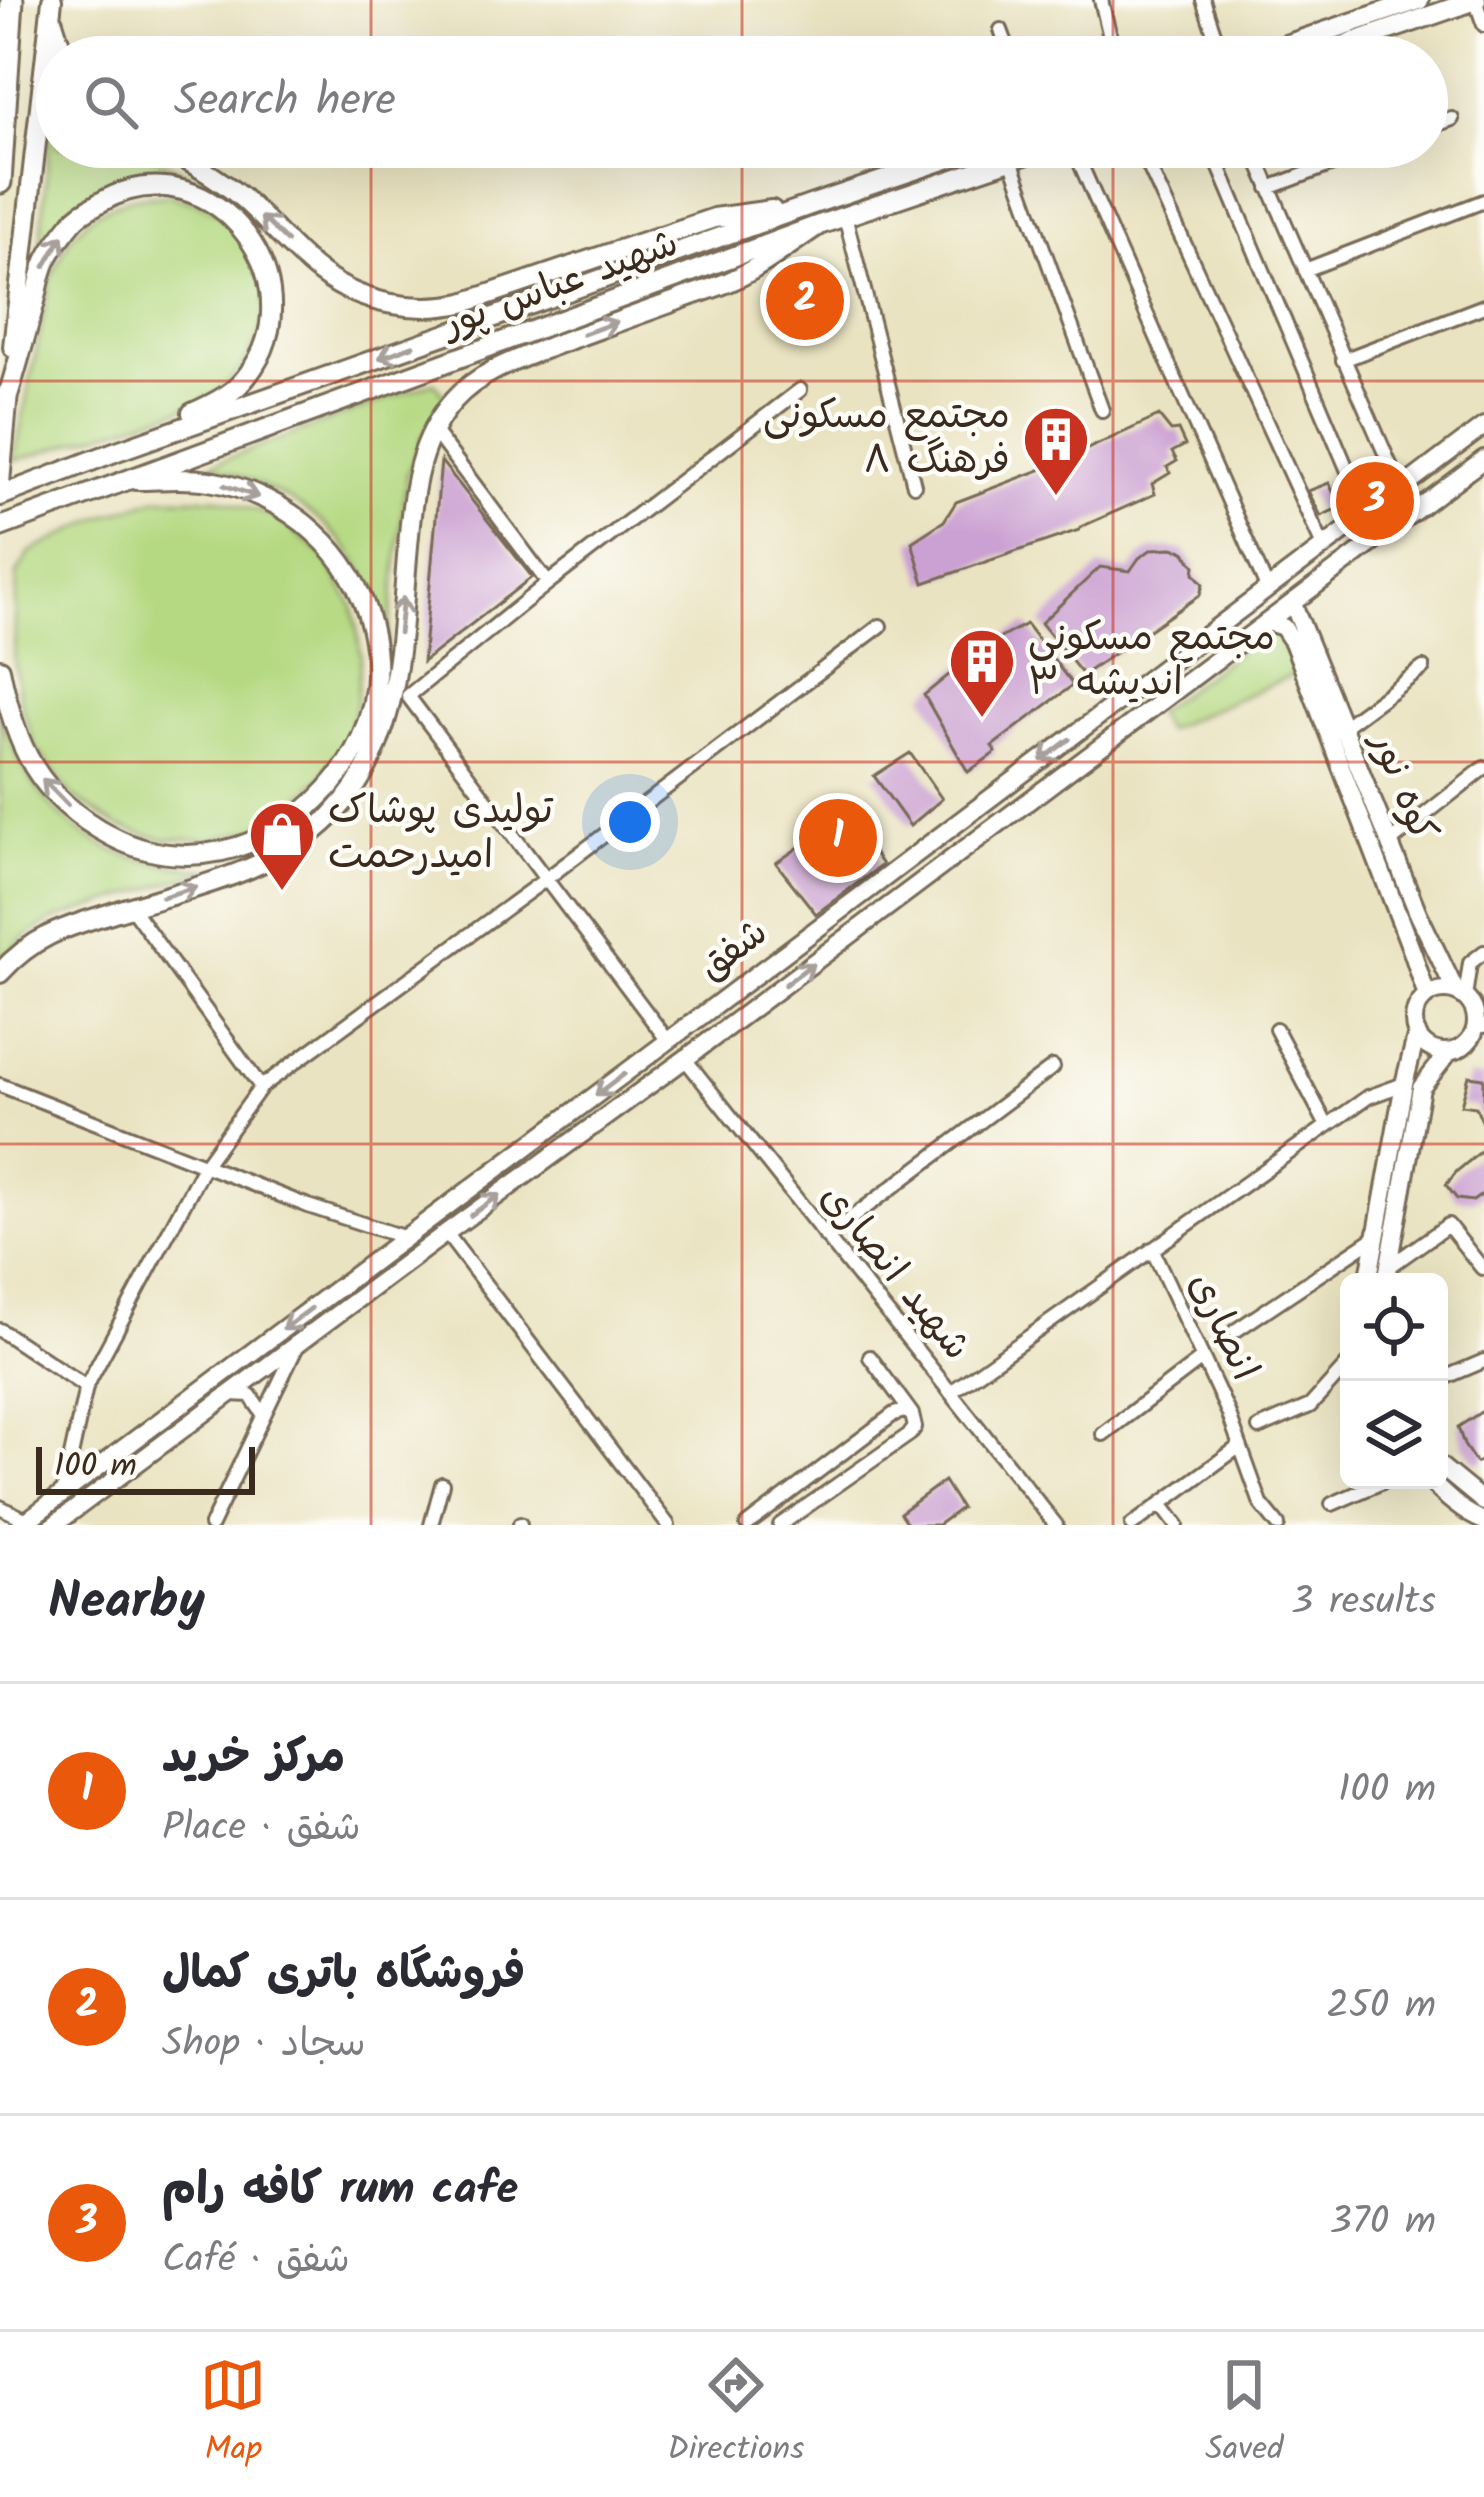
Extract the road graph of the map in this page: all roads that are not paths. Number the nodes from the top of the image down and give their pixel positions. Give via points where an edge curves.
1 (12, 0) edge
2 (1101, 0) edge
3 (1203, 0) edge
4 (1419, 0) edge
5 (1475, 0) edge
6 (1376, 7) edge
7 (1484, 25) edge
8 (1001, 31) dead end
9 (1003, 36) edge
10 (1110, 36) edge
11 (1215, 36) edge
12 (1303, 36) edge
13 (1371, 36) edge
14 (1452, 119) dead end
15 (1448, 120) edge
16 (36, 139) edge
17 (198, 168) edge
18 (903, 168) edge
19 (919, 168) edge
20 (986, 168) edge
21 (1013, 168) edge
22 (1082, 168) edge
23 (1150, 168) edge
24 (1220, 168) edge
25 (1261, 168) edge
26 (1322, 168) edge
27 (904, 173) junction
28 (0, 182) edge
29 (1269, 188) junction
30 (1484, 201) edge
31 (813, 204) junction
32 (845, 216) junction
33 (819, 225) junction
34 (1305, 270) junction
35 (1484, 306) edge
36 (1343, 360) junction
37 (800, 390) dead end
38 (6, 402) junction
39 (1102, 410) dead end
40 (434, 431) junction
41 (1481, 436) edge
42 (117, 451) junction
43 (1484, 459) edge
44 (125, 479) junction
45 (0, 483) edge
46 (914, 485) dead end
47 (1401, 490) junction
48 (0, 496) edge
49 (1366, 516) junction
50 (0, 527) edge
51 (1324, 548) junction
52 (548, 583) junction
53 (1268, 590) junction
54 (1293, 619) junction
55 (880, 626) dead end
56 (1423, 668) dead end
57 (0, 669) edge
58 (1342, 727) junction
59 (1484, 768) edge
60 (1389, 843) junction
61 (546, 879) junction
62 (131, 907) junction
63 (1484, 952) edge
64 (0, 974) edge
65 (1460, 995) junction
66 (1427, 996) junction
67 (1480, 1025) edge
68 (1276, 1030) dead end
69 (1417, 1033) junction
70 (668, 1041) junction
71 (1449, 1052) junction
72 (685, 1060) junction
73 (1052, 1066) dead end
74 (1405, 1084) junction
75 (0, 1085) edge
76 (261, 1087) junction
77 (1328, 1126) junction
78 (204, 1166) junction
79 (446, 1233) junction
80 (1377, 1236) junction
81 (826, 1237) junction
82 (406, 1238) junction
83 (1152, 1249) junction
84 (1482, 1268) edge
85 (1370, 1273) edge
86 (1387, 1273) edge
87 (1389, 1273) edge
88 (0, 1330) edge
89 (1235, 1331) dead end
90 (299, 1342) junction
91 (870, 1357) dead end
92 (1203, 1358) junction
93 (1484, 1361) edge
94 (1340, 1373) edge
95 (1448, 1376) edge
96 (86, 1387) junction
97 (951, 1392) junction
98 (230, 1394) junction
99 (264, 1415) junction
100 (912, 1415) junction
101 (1259, 1428) dead end
102 (1103, 1434) dead end
103 (1240, 1446) junction
104 (1448, 1472) edge
105 (442, 1484) dead end
106 (1366, 1489) edge
107 (1438, 1489) edge
108 (63, 1494) junction
109 (1484, 1502) edge
110 (1161, 1504) junction
111 (1332, 1504) dead end
112 (0, 1507) edge
113 (1484, 1521) edge
114 (24, 1522) edge
115 (54, 1525) edge
116 (211, 1525) edge
117 (431, 1525) edge
118 (668, 1525) edge
119 (747, 1525) edge
120 (781, 1525) edge
121 (1056, 1525) edge
122 (1132, 1525) edge
123 (1177, 1525) edge
124 (1277, 1525) edge

1 - 28 highway
2 - 10 street
3 - 11 street
4 - 6 main road
5 - 7 street
5 - 13 main road
6 - 12 main road
8 - 9 street
14 - 15 street
16 - 38 main road
31 -> 17 main road via 714,218 463,303 403,307 322,274
18 - 27 street
19 - 27 main road, شهید عباس پور
20 - 32 main road, شهید عباس پور
21 - 39 street
22 - 53 street
23 - 51 street
24 - 49 street
25 - 29 street
26 - 29 street
27 - 31 main road, شهید عباس پور
29 - 34 street
30 - 34 street
31 -> 42 main road, شهید عباس پور
32 - 33 main road, شهید عباس پور
32 - 46 street
40 -> 33 main road via 454,400 506,363 736,278
33 - 44 main road, شهید عباس پور
34 - 36 street
35 - 36 street
36 - 47 street
37 - 52 street
38 -> 42 main road via 46,260 75,217 118,193 187,191 227,212 254,243 269,278 272,316 261,355 238,387
38 - 45 main road
40 - 52 street
62 -> 40 main road via 267,860 350,797 387,724 412,495
41 - 47 main road, شفق
42 - 48 main road, شهید عباس پور
43 - 54 main road, شفق
44 - 50 main road, شهید عباس پور
44 -> 57 main road via 208,481 249,492 296,516 336,552 371,622 376,665 361,738 340,772 286,824 255,841 174,856 131,847 56,796 27,760
47 - 49 main road, شفق
49 - 51 main road, شفق
51 - 53 main road, شفق
52 - 61 street via 407,696
53 -> 70 main road, شفق
54 - 58 main road, کوه نور
54 - 66 main road, کوه نور via 1301,662
72 -> 54 main road, شفق via 1268,622
55 - 61 street
56 - 58 street
58 - 60 main road, کوه نور
59 - 60 street
60 - 65 main road, کوه نور
61 - 70 street
61 - 76 street
62 - 64 main road via 51,932
62 - 76 street
63 - 65 street via 1470,963
65 - 66 main road
65 - 67 main road
66 - 69 main road via 1415,1013
67 - 71 main road
68 - 77 street
69 - 71 main road via 1430,1048
69 - 74 main road
70 -> 82 main road, شفق
71 - 86 main road via 1421,1088
79 -> 72 main road, شفق
72 - 81 street, شهید انصاری
73 - 81 street
74 - 77 street via 1368,1097
74 - 80 main road
75 - 78 street
76 - 78 street
77 - 83 street
78 - 82 street
78 - 96 street
79 - 90 main road, شفق
79 - 118 street
80 - 85 main road
80 - 89 street
81 - 97 street, شهید انصاری
82 -> 108 main road, شفق
83 - 92 street, انصاری
83 - 97 street, انصاری
84 - 87 street via 1448,1225
88 - 96 street
90 - 98 main road, شفق
90 - 99 street
91 - 100 street
92 - 102 street
92 - 103 street, انصاری
93 - 95 street
94 - 101 street via 1310,1406
96 - 108 street
97 - 121 street, شهید انصاری
98 - 99 street via 250,1395
98 - 115 main road, شفق
99 - 116 street
100 - 119 street via 897,1411
100 - 120 street via 910,1433
103 - 110 street
103 - 124 street, انصاری
104 - 109 main road
105 - 117 street
106 - 111 street
107 - 113 main road
108 - 114 main road, شفق
110 - 122 street
110 - 123 street
112 - 114 street

